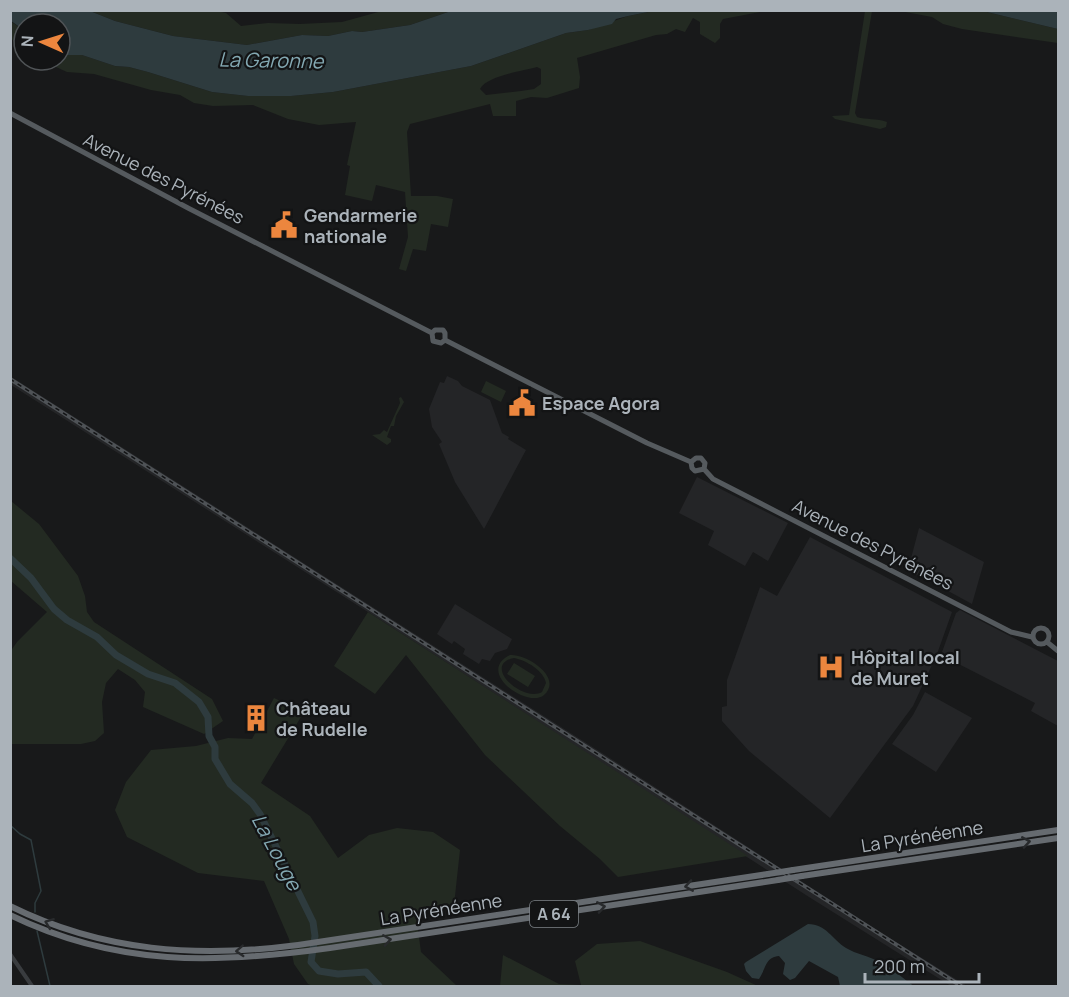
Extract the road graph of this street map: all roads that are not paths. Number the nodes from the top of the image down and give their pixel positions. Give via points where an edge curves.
1 (10, 113) edge
2 (432, 333) junction
3 (445, 340) junction
4 (692, 462) junction
5 (704, 469) junction
6 (1032, 637) junction
7 (1047, 642) junction
8 (1059, 651) edge
9 (1059, 830) edge
10 (1059, 838) edge
11 (10, 906) edge
12 (10, 915) edge
13 (10, 954) edge
14 (32, 987) edge

1 - 2 main road, Avenue des Pyrénées
2 - 3 main road via 436,343
2 - 3 main road via 442,330
3 - 4 main road
4 - 5 main road via 695,471
4 - 5 main road via 701,458
5 - 6 main road, Avenue des Pyrénées via 713,478 1005,629
6 - 7 main road via 1038,644
6 - 7 main road via 1043,628 1049,635
7 - 8 main road
9 -> 11 highway, La Pyrénéenne / A 64, bridge via 329,941 213,952 141,947 70,930
12 -> 10 highway, La Pyrénéenne / A 64, bridge via 76,940 117,950 221,960 296,953
13 - 14 street

